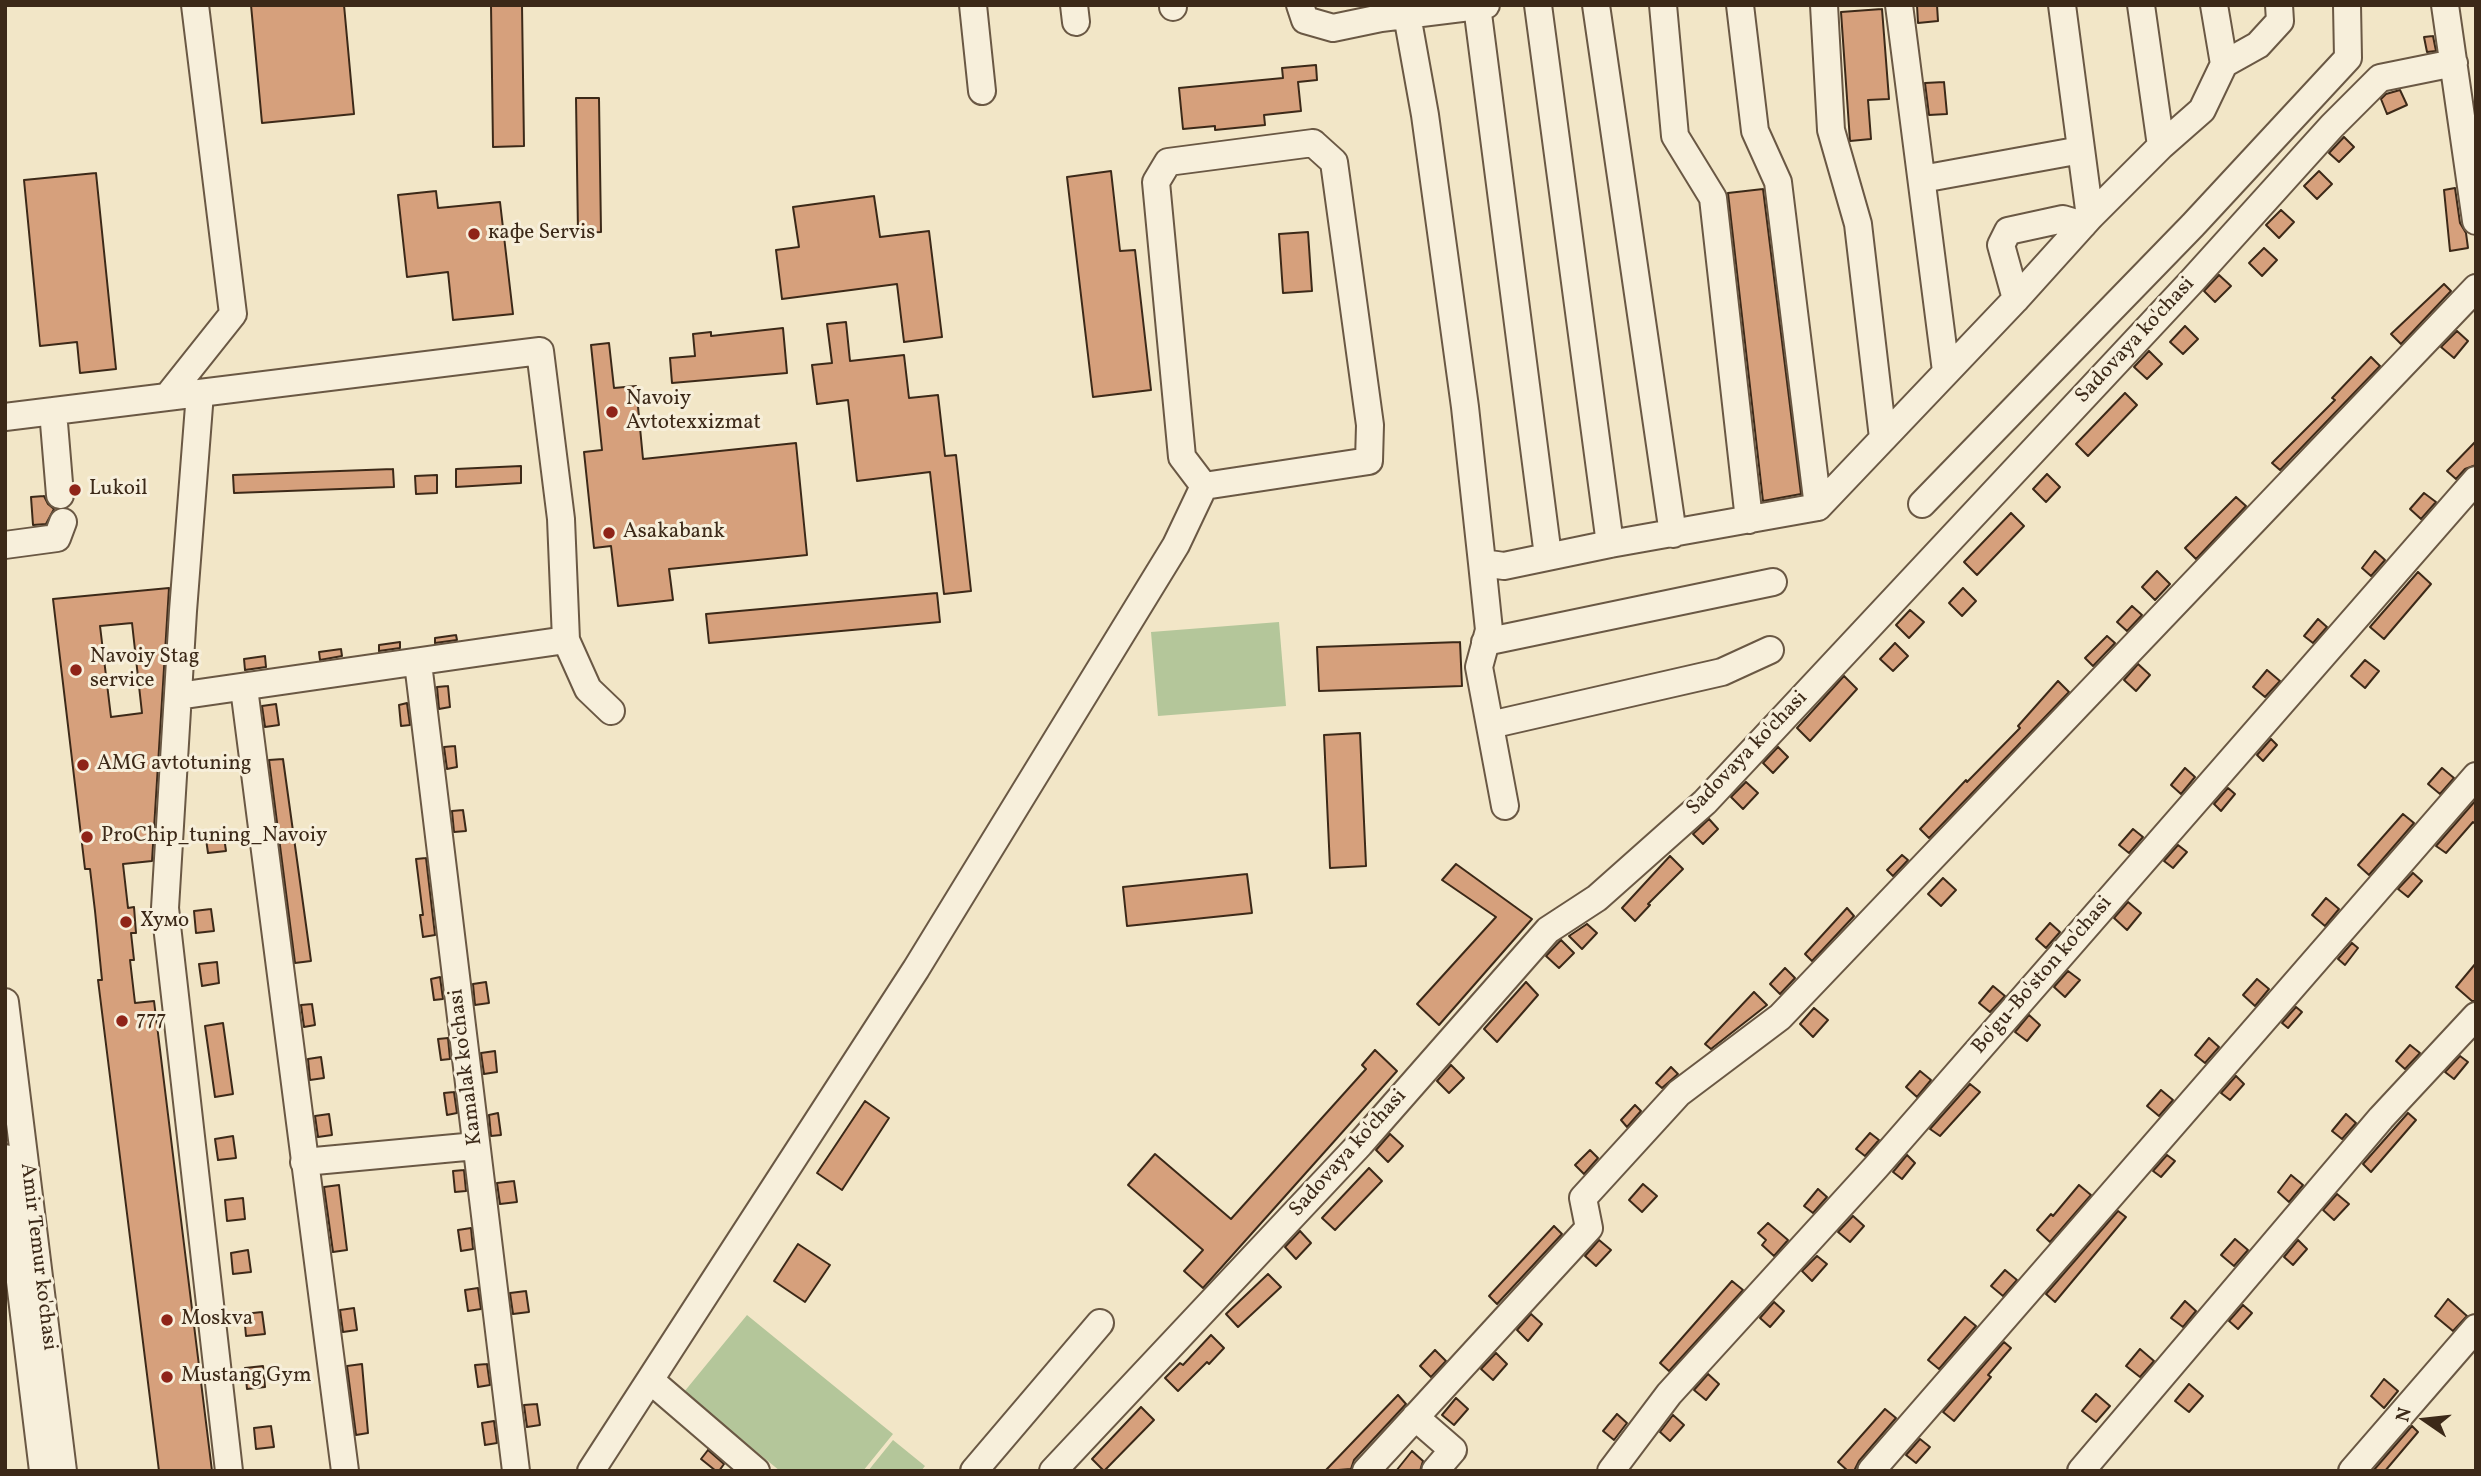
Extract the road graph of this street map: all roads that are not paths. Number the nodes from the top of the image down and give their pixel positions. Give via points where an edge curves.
1 (195, 5) edge
2 (973, 5) edge
3 (1300, 5) edge
4 (1538, 5) edge
5 (1596, 5) edge
6 (1663, 5) edge
7 (1740, 5) edge
8 (1824, 5) edge
9 (1899, 5) edge
10 (2062, 5) edge
11 (2141, 5) edge
12 (2214, 5) edge
13 (2279, 5) edge
14 (2347, 5) edge
15 (2445, 5) edge
16 (1481, 6) edge
17 (1380, 12) edge
18 (1407, 15) junction
19 (2454, 63) junction
20 (2224, 64) junction
21 (982, 91) dead end
22 (2161, 146) junction
23 (2081, 150) junction
24 (1922, 179) junction
25 (2086, 221) junction
26 (2476, 221) edge
27 (2193, 225) junction
28 (2220, 250) junction
29 (2476, 288) edge
30 (2016, 299) junction
31 (1947, 371) junction
32 (200, 393) junction
33 (167, 397) junction
34 (53, 411) junction
35 (5, 417) edge
36 (1883, 438) junction
37 (2476, 480) edge
38 (1204, 486) junction
39 (60, 495) dead end
40 (1922, 505) dead end
41 (1818, 508) junction
42 (1749, 520) junction
43 (63, 522) dead end
44 (1673, 534) junction
45 (1610, 544) junction
46 (5, 545) edge
47 (1548, 556) junction
48 (1482, 563) junction
49 (1773, 582) dead end
50 (566, 640) junction
51 (1485, 642) junction
52 (1770, 650) dead end
53 (418, 663) junction
54 (244, 688) junction
55 (178, 696) junction
56 (611, 711) dead end
57 (1490, 725) junction
58 (2476, 776) edge
59 (1505, 806) dead end
60 (5, 1002) edge
61 (2476, 1016) edge
62 (476, 1146) junction
63 (5, 1158) edge
64 (304, 1162) junction
65 (1100, 1323) dead end
66 (2476, 1328) edge
67 (650, 1380) junction
68 (1415, 1417) junction
69 (43, 1471) edge
70 (63, 1471) edge
71 (229, 1471) edge
72 (345, 1471) edge
73 (516, 1471) edge
74 (591, 1471) edge
75 (756, 1471) edge
76 (974, 1471) edge
77 (1053, 1471) edge
78 (1366, 1471) edge
79 (1435, 1471) edge
80 (1611, 1471) edge
81 (1871, 1471) edge
82 (2081, 1471) edge
83 (2352, 1471) edge

1 - 33 street via 233,314
2 - 21 street
3 - 17 street via 1305,20 1333,28
4 - 45 street
5 - 44 street
6 - 42 street via 1675,136 1713,198
7 - 41 street via 1755,131 1779,182
8 - 36 street via 1830,130 1858,224
9 - 24 street
10 - 23 street
11 - 22 street
12 - 20 street
13 - 20 street via 2280,21 2258,45
14 - 27 street via 2348,58
15 - 19 street
16 - 18 street
16 - 47 street
17 - 18 street
18 - 48 street via 1429,141
19 - 26 street
19 - 28 street, Sadovaya ko'chasi via 2381,78
20 - 22 street via 2202,110
22 - 25 street
23 - 24 street
23 - 25 street
24 - 31 street
25 - 30 street
25 - 30 street via 2063,219 2008,231 2001,245
27 - 28 street
27 - 40 street
28 - 77 street, Sadovaya ko'chasi via 1705,802 1597,898 1548,930 1360,1144
29 - 68 street via 1780,1017 1679,1093 1583,1198 1589,1228
30 - 31 street
31 - 36 street
32 - 33 street
32 - 50 street via 540,351 561,519
32 - 55 street
33 - 34 street
34 - 35 street
34 - 39 street
36 - 41 street
37 - 80 street, Bo'gu-Bo'ston ko'chasi via 1885,1157 1669,1394
38 - 38 street via 1182,457 1156,182 1168,162 1313,143 1334,162 1370,425 1369,461
38 - 67 street via 1176,545 916,969
41 - 42 street
42 - 44 street
43 - 46 street via 57,538
44 - 45 street
45 - 47 street
47 - 48 street via 1504,566
48 - 51 street via 1489,630
49 - 51 street
50 - 53 street
50 - 56 street via 588,689
51 - 57 street via 1479,667
52 - 57 street via 1722,672
53 - 54 street
53 - 62 street, Kamalak ko'chasi
54 - 55 street
54 - 64 street
55 - 71 street via 165,908
57 - 59 street
58 - 81 street
60 - 70 street, Amir Temur ko'chasi
61 - 82 street via 2381,1118
62 - 64 street
62 - 73 street, Kamalak ko'chasi
63 - 69 street, Amir Temur ko'chasi
64 - 72 street
65 - 76 street
66 - 83 street
67 - 74 street
67 - 75 street
68 - 78 street
68 - 79 street via 1453,1450

